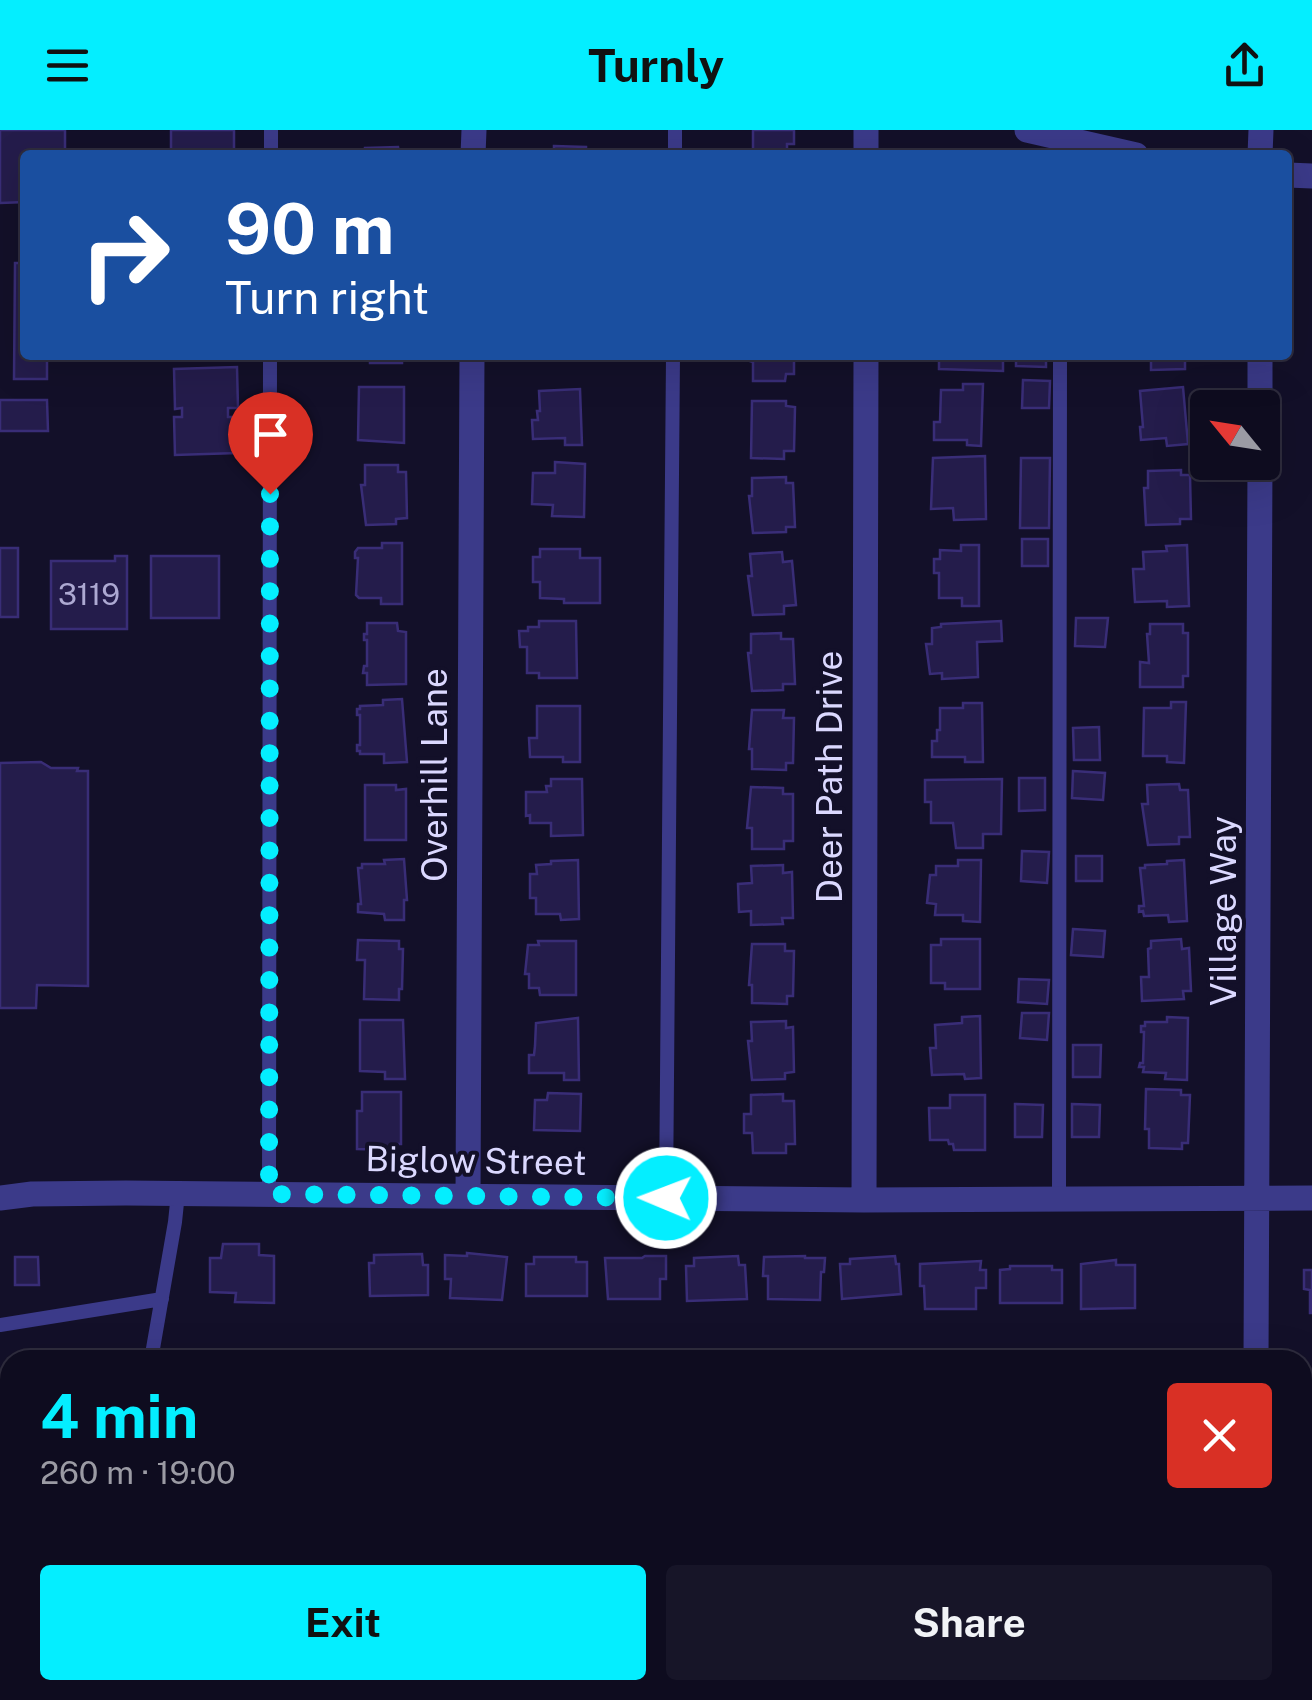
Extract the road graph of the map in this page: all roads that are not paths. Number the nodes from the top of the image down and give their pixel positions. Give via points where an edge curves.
1 (1027, 130) edge
2 (1060, 141) edge
3 (1109, 150) edge
4 (270, 360) edge
5 (472, 360) edge
6 (673, 360) edge
7 (866, 360) edge
8 (1060, 360) edge
9 (1260, 360) edge
10 (1260, 390) edge
11 (1260, 480) edge
12 (178, 1193) junction
13 (269, 1194) junction
14 (468, 1196) junction
15 (0, 1198) edge
16 (666, 1198) junction
17 (1059, 1198) junction
18 (1258, 1198) junction
19 (1312, 1198) edge
20 (864, 1200) junction
21 (162, 1299) junction
22 (0, 1324) edge
23 (153, 1350) edge
24 (1256, 1350) edge

1 - 2 street
2 - 3 street
4 - 13 lane
5 - 14 street, Overhill Lane
6 - 16 lane
7 - 20 street, Deer Path Drive
8 - 17 lane
9 - 10 street
11 - 18 street, Village Way
12 - 13 street, Biglow Street
12 - 15 street, Biglow Street
12 - 21 lane
13 - 14 street, Biglow Street
14 - 16 street, Biglow Street
16 - 20 street, Biglow Street
17 - 18 street, Biglow Street
17 - 20 street, Biglow Street
18 - 19 street, Biglow Street
18 - 24 street, Village Way
21 - 22 lane
21 - 23 lane

